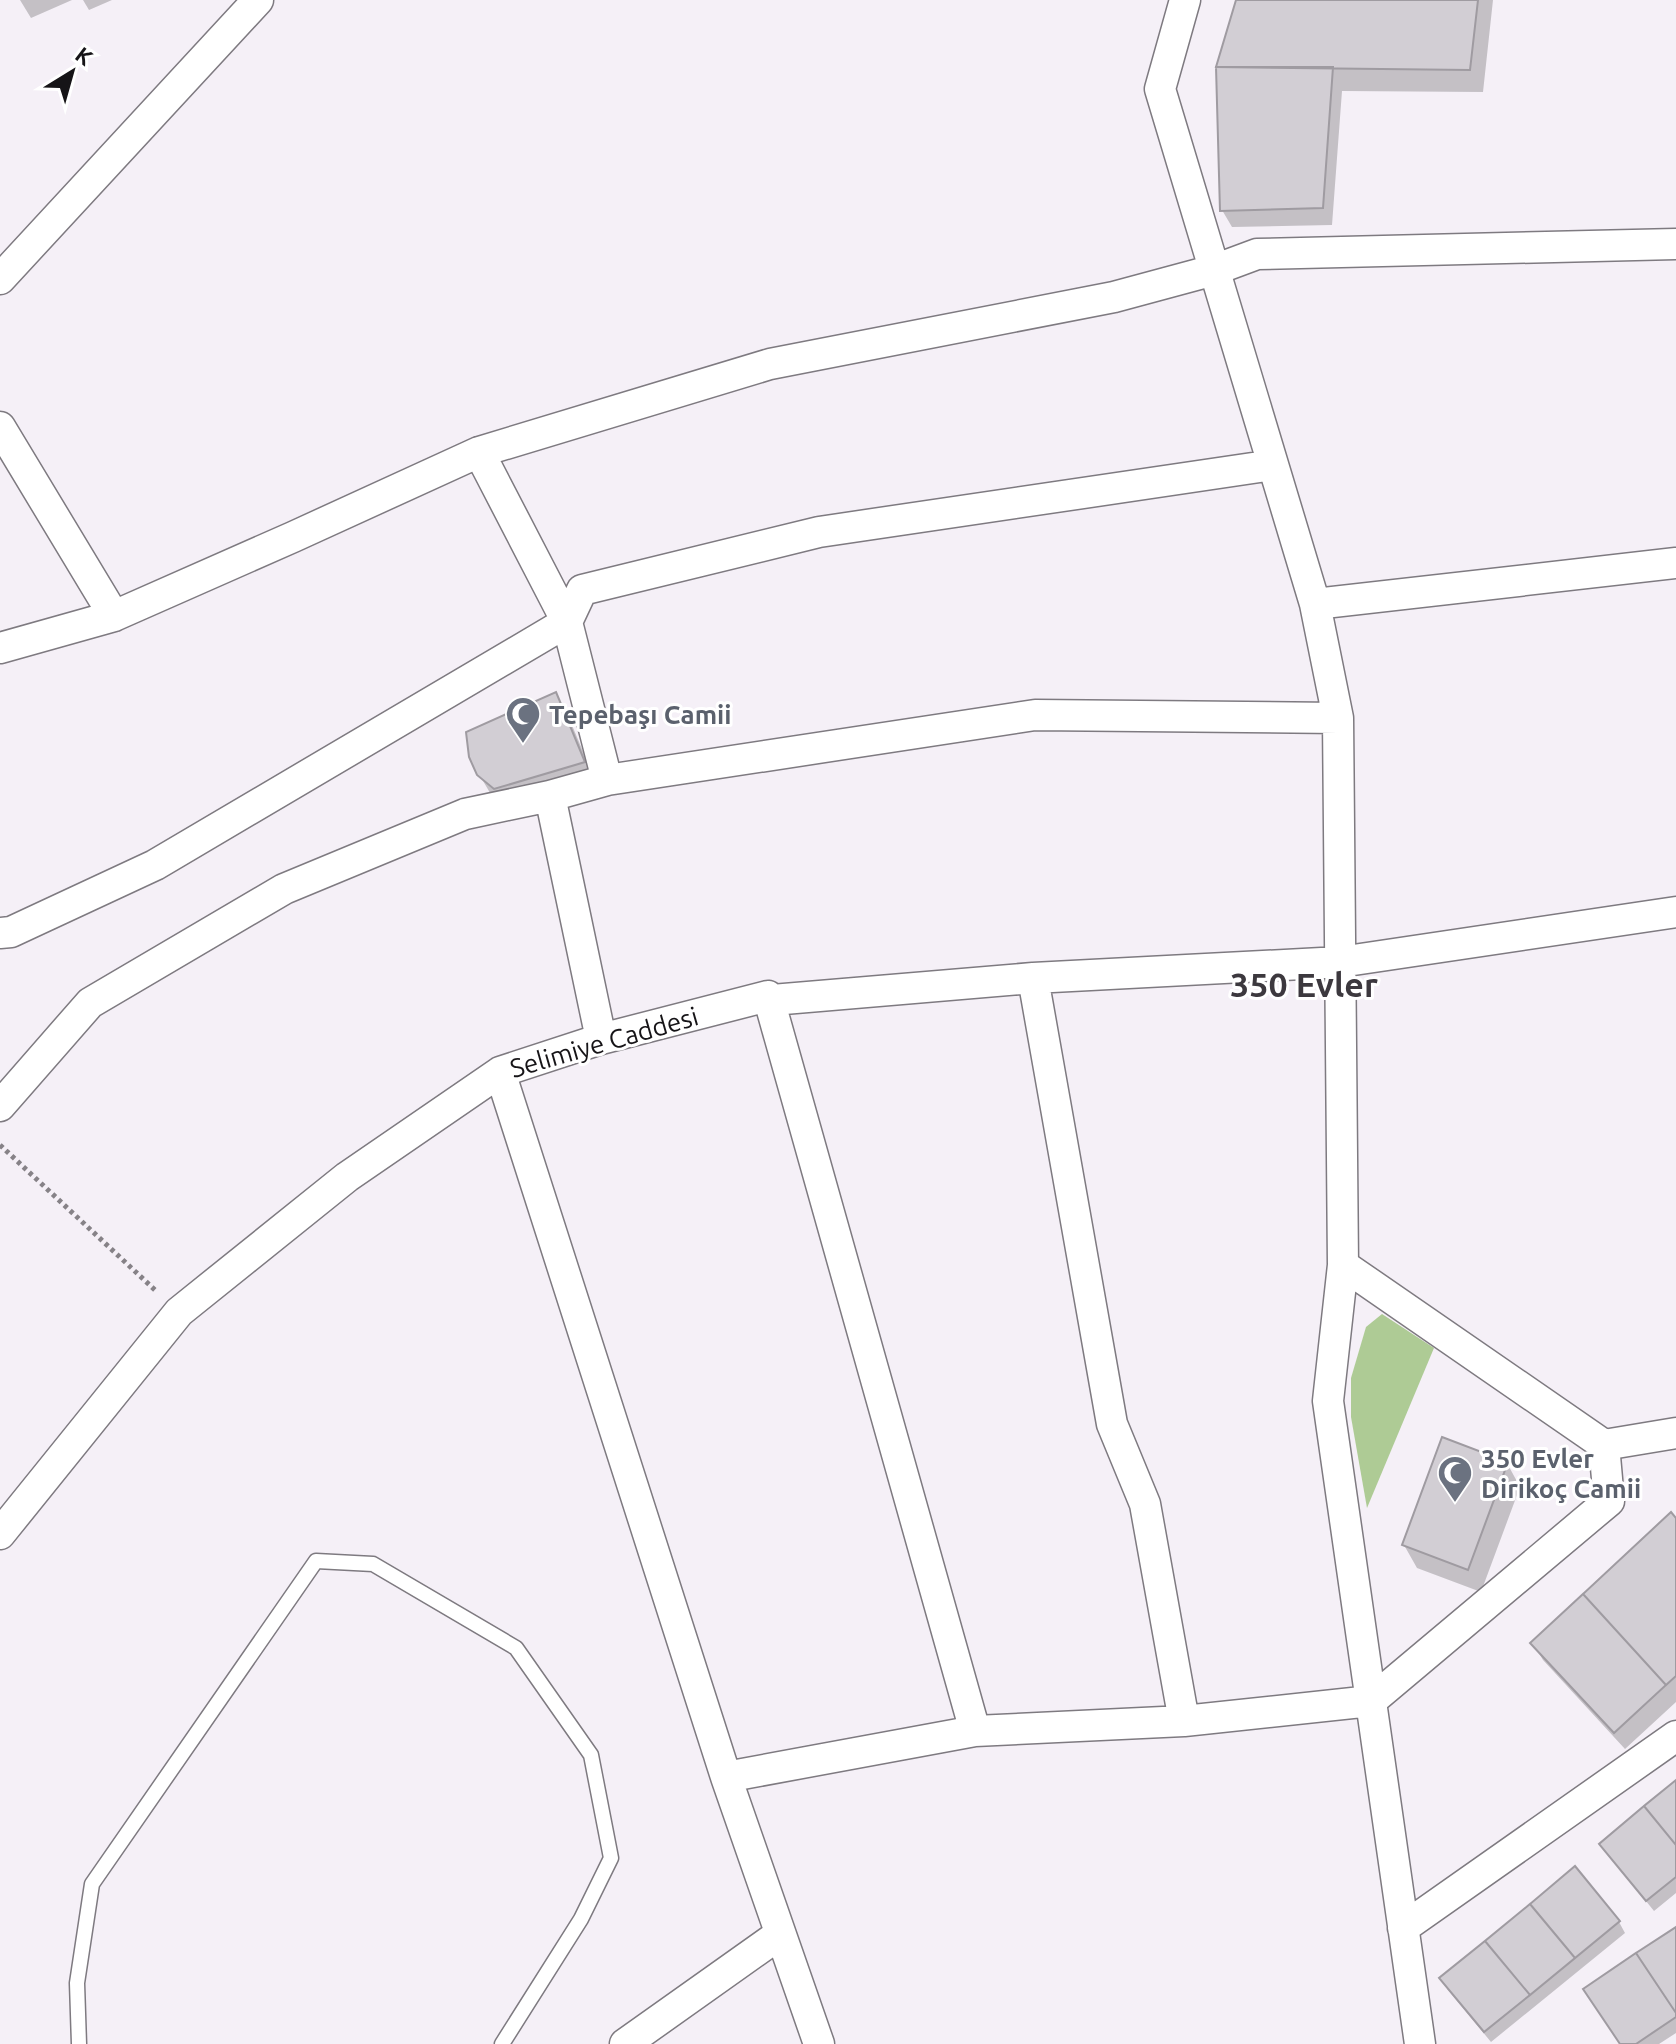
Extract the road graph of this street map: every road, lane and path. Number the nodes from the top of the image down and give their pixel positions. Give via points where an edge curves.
1 (258, 0) edge
2 (1185, 0) edge
3 (1676, 244) edge
4 (1214, 270) junction
5 (0, 279) edge
6 (0, 427) edge
7 (479, 452) junction
8 (1273, 465) junction
9 (1676, 563) edge
10 (1315, 604) junction
11 (114, 616) junction
12 (567, 622) junction
13 (0, 648) edge
14 (1338, 718) junction
15 (607, 780) junction
16 (550, 796) junction
17 (1676, 912) edge
18 (4, 928) edge
19 (1340, 962) junction
20 (1033, 978) junction
21 (768, 996) junction
22 (601, 1039) junction
23 (500, 1072) junction
24 (0, 1106) edge
25 (0, 1145) edge
26 (1343, 1265) junction
27 (179, 1312) junction
28 (1676, 1433) edge
29 (1604, 1445) junction
30 (0, 1534) edge
31 (1371, 1701) junction
32 (1184, 1721) junction
33 (975, 1731) junction
34 (1676, 1736) edge
35 (726, 1777) junction
36 (1403, 1928) junction
37 (780, 1934) junction
38 (79, 2044) edge
39 (502, 2044) edge
40 (625, 2044) edge
41 (819, 2044) edge
42 (1420, 2044) edge

1 - 5 street
2 - 4 street via 1160,89
3 - 4 street via 1257,254
4 - 7 street via 1114,297 770,364
4 - 8 street
6 - 11 street
7 - 11 street
7 - 12 street
8 - 10 street
8 - 12 street via 819,532 582,590
9 - 10 street
10 - 14 street
11 - 13 street
12 - 15 street
12 - 18 street via 155,865
14 - 15 street via 1035,715
14 - 19 street
15 - 16 street
16 - 22 street
16 - 24 street via 465,814 284,889 90,1003
17 - 19 street, Selimiye Caddesi
19 - 20 street, Selimiye Caddesi
19 - 26 street
20 - 21 street, Selimiye Caddesi via 772,1000
20 - 32 street via 1112,1424 1145,1504
21 - 22 street, Selimiye Caddesi
21 - 33 street
22 - 23 street, Selimiye Caddesi
23 - 27 street, Selimiye Caddesi via 347,1177
23 - 35 street
25 - 27 path
26 - 29 street
26 - 31 street via 1328,1401
27 - 30 street, Selimiye Caddesi
28 - 29 street
29 - 31 street via 1609,1501
31 - 32 street
31 - 36 street
32 - 33 street
33 - 35 street
34 - 36 street
35 - 37 street
36 - 42 street
37 - 40 street
37 - 41 street
38 - 39 lane via 77,1983 92,1884 316,1561 373,1564 516,1648 591,1755 611,1858 581,1919

